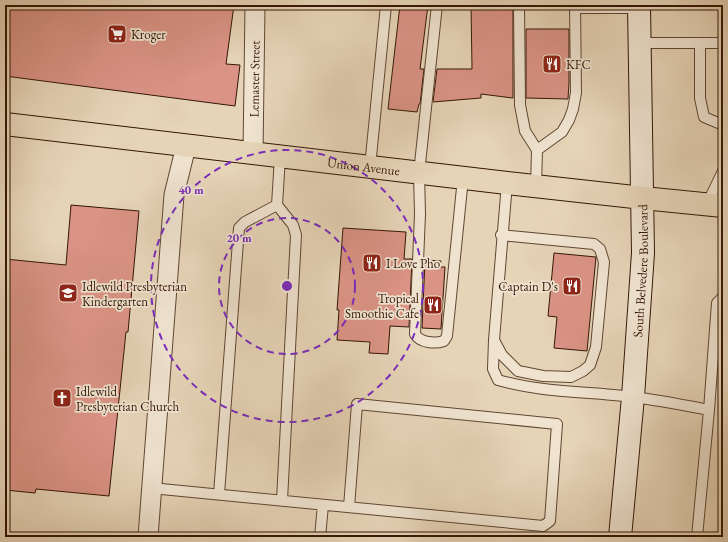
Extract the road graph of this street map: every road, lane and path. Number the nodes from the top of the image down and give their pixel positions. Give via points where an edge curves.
1 (255, 5) edge
2 (386, 5) edge
3 (437, 5) edge
4 (519, 5) edge
5 (575, 6) edge
6 (639, 6) edge
7 (640, 43) junction
8 (700, 43) junction
9 (723, 43) edge
10 (5, 124) edge
11 (723, 125) edge
12 (186, 146) junction
13 (537, 150) junction
14 (253, 154) junction
15 (280, 157) junction
16 (370, 167) junction
17 (723, 171) edge
18 (419, 173) junction
19 (463, 178) junction
20 (507, 183) junction
21 (536, 186) junction
22 (643, 198) junction
23 (277, 205) junction
24 (715, 205) edge
25 (502, 235) junction
26 (723, 297) edge
27 (494, 340) junction
28 (633, 397) junction
29 (709, 410) junction
30 (151, 488) junction
31 (219, 494) junction
32 (282, 500) junction
33 (323, 505) junction
34 (349, 507) junction
35 (148, 537) edge
36 (320, 537) edge
37 (620, 537) edge
38 (697, 537) edge

1 - 14 street, Lemaster Street
2 - 16 lane
3 - 18 lane
4 - 13 lane via 520,105 525,131
5 - 6 lane
5 - 13 lane via 576,93 573,109 570,120 562,132
6 - 7 street, South Belvedere Boulevard
7 - 8 lane
7 - 22 street, South Belvedere Boulevard
8 - 9 lane
8 - 11 lane via 700,98 704,117
10 - 12 main road, Union Avenue
12 - 14 main road, Union Avenue
12 - 30 street via 174,195
13 - 21 lane
14 - 15 main road, Union Avenue
15 - 16 main road, Union Avenue
15 - 23 lane
16 - 18 main road, Union Avenue
17 - 24 lane
18 - 19 main road, Union Avenue
18 - 19 lane via 420,214 415,334 417,338 428,342 439,343 447,336
19 - 20 main road, Union Avenue
20 - 21 main road, Union Avenue
20 - 25 lane
21 - 22 main road, Union Avenue
22 - 24 main road, Union Avenue
22 - 28 street, South Belvedere Boulevard via 643,253
23 - 31 lane via 245,222 239,228
23 - 32 lane via 293,225 296,235
25 - 27 lane
25 - 27 lane via 594,244 600,249 604,262 596,347 590,365 583,371 571,377 543,376 518,371 502,355
26 - 29 lane via 717,303
27 - 28 lane via 493,369 498,380 549,390
28 - 29 lane
28 - 37 street, South Belvedere Boulevard
29 - 38 lane
30 - 31 lane
30 - 35 street
31 - 32 lane
32 - 33 lane
33 - 34 lane
33 - 36 lane
34 - 34 lane via 543,526 550,521 557,424 357,404

